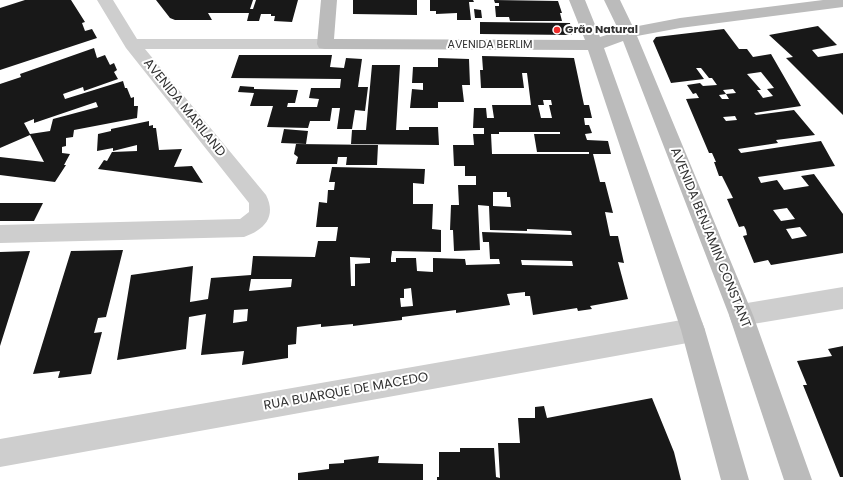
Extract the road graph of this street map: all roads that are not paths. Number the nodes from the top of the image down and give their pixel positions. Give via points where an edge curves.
1 (105, 0) edge
2 (329, 0) edge
3 (577, 0) edge
4 (612, 0) edge
5 (832, 2) edge
6 (843, 17) edge
7 (628, 33) junction
8 (132, 44) junction
9 (325, 44) junction
10 (594, 45) junction
11 (0, 234) edge
12 (843, 298) edge
13 (741, 315) junction
14 (693, 330) junction
15 (0, 453) edge
16 (735, 480) edge
17 (798, 480) edge

1 - 8 street, AVENIDA MARILAND
2 - 9 main road
3 - 10 main road
4 - 7 main road, AVENIDA BENJAMIN CONSTANT
5 - 6 main road
5 - 7 main road, AVENIDA BERLIM via 680,23
7 - 10 main road, AVENIDA BERLIM
7 - 13 main road, AVENIDA BENJAMIN CONSTANT
8 - 9 street, AVENIDA BERLIM
8 - 11 street, AVENIDA MARILAND via 258,201 260,216 244,228
9 - 10 main road, AVENIDA BERLIM
10 - 14 main road
12 - 13 street
13 - 17 main road, AVENIDA BENJAMIN CONSTANT
14 - 15 street, RUA BUARQUE DE MACEDO
14 - 16 main road

